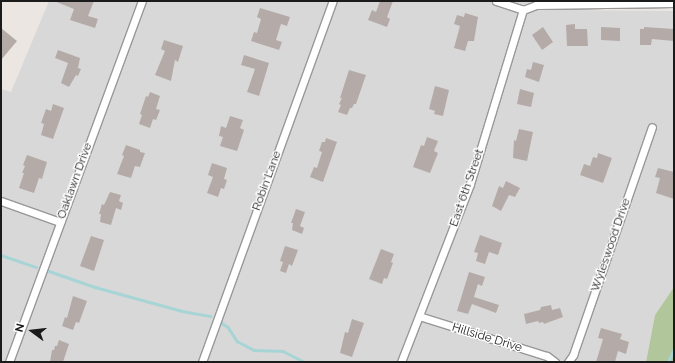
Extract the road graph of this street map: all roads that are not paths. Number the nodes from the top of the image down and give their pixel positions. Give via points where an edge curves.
1 (142, 1) edge
2 (333, 1) edge
3 (496, 1) edge
4 (674, 3) edge
5 (523, 10) junction
6 (652, 127) dead end
7 (1, 201) edge
8 (60, 222) junction
9 (419, 316) junction
10 (9, 362) edge
11 (202, 362) edge
12 (401, 362) edge
13 (554, 362) edge
14 (568, 362) edge

1 - 8 street, Oaklawn Drive
2 - 11 street, Robin Lane
3 - 5 street
4 - 5 street via 536,5
5 - 9 street, East 6th Street via 470,184
6 - 14 street, Wyleswood Drive
7 - 8 street
8 - 10 street, Oaklawn Drive
9 - 12 street, East 6th Street
9 - 13 street, Hillside Drive via 547,356

